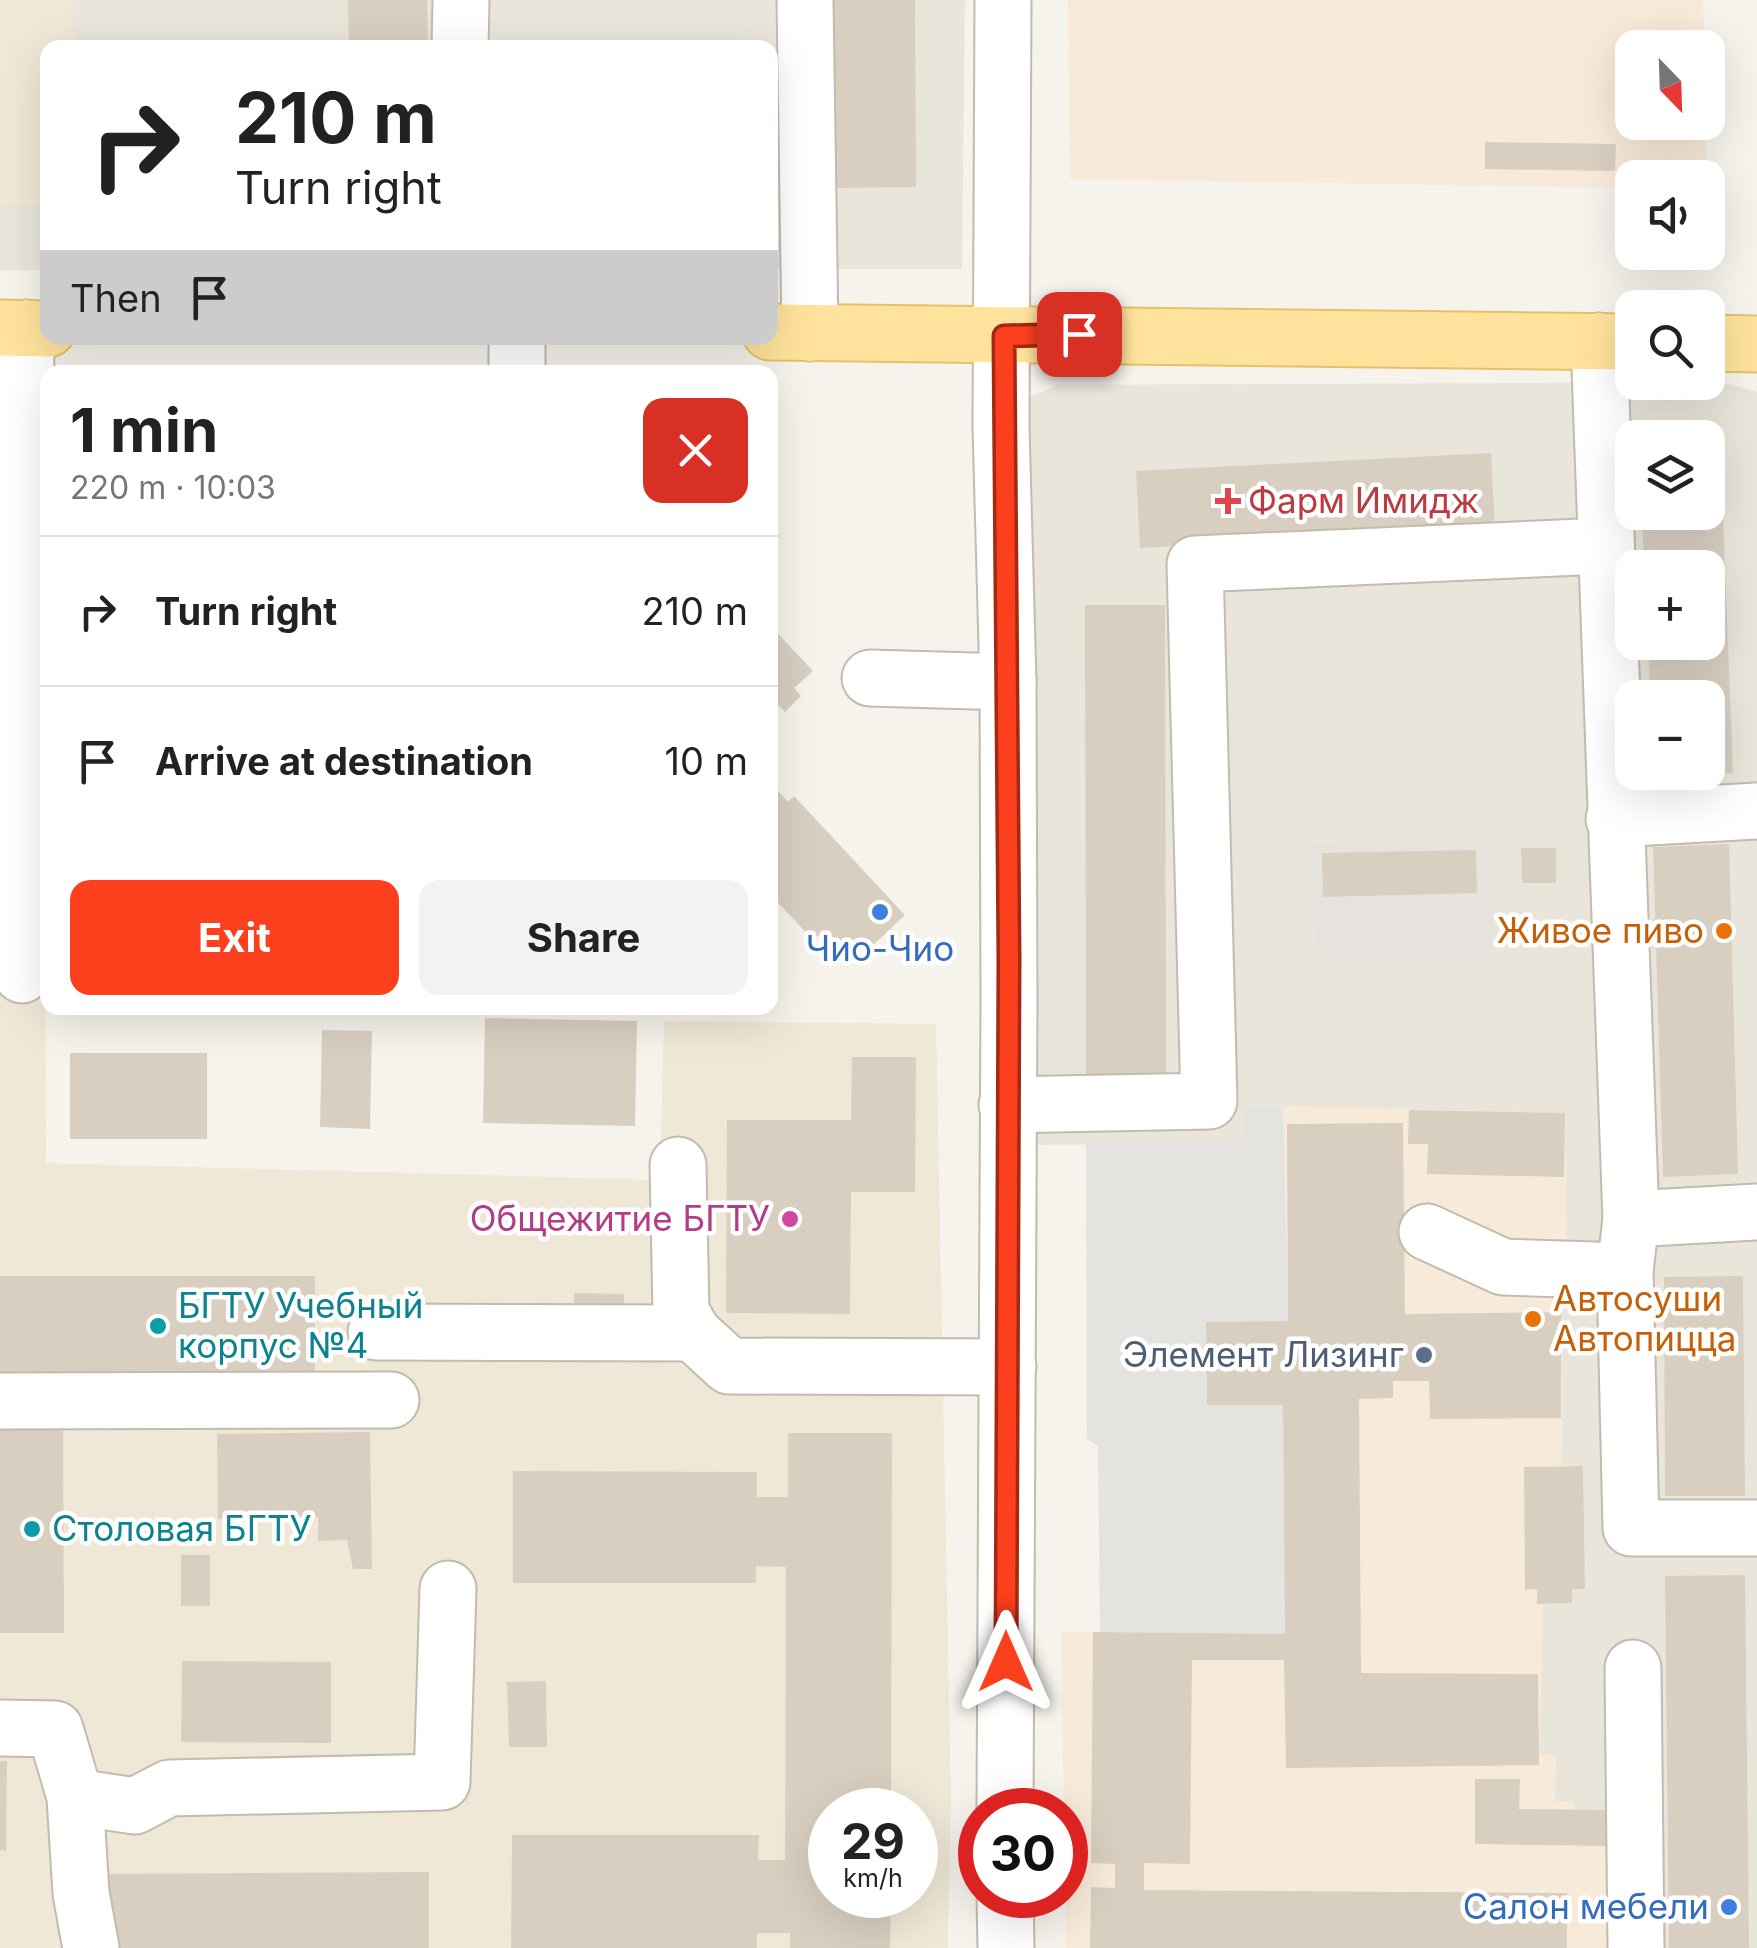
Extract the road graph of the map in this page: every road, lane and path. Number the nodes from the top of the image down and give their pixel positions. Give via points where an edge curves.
1 (461, 0) edge
2 (805, 0) edge
3 (1004, 0) edge
4 (460, 40) edge
5 (787, 73) edge
6 (24, 328) edge
7 (790, 333) edge
8 (1004, 336) junction
9 (1615, 342) edge
10 (1725, 343) edge
11 (1757, 344) edge
12 (1615, 359) edge
13 (1604, 546) junction
14 (870, 678) dead end
15 (1008, 682) junction
16 (1757, 811) edge
17 (1614, 819) junction
18 (22, 975) dead end
19 (1007, 1106) junction
20 (678, 1165) dead end
21 (1757, 1212) edge
22 (1427, 1232) dead end
23 (1628, 1245) junction
24 (376, 1332) dead end
25 (693, 1334) junction
26 (1008, 1367) junction
27 (391, 1400) dead end
28 (0, 1401) edge
29 (1757, 1528) edge
30 (448, 1589) dead end
31 (1633, 1668) dead end
32 (0, 1728) edge
33 (1005, 1788) edge
34 (75, 1798) junction
35 (1005, 1918) edge
36 (91, 1948) edge
37 (1006, 1948) edge
38 (1636, 1948) edge

1 - 4 street
2 - 5 street
3 - 8 street
5 - 7 street
6 - 18 street
7 - 8 main road
8 - 9 main road
8 - 15 street
10 - 11 main road
12 - 13 street
13 - 17 street
13 - 19 street via 1195,564 1209,1101
14 - 15 street
15 - 19 street
16 - 17 street
17 - 23 street
19 - 26 street
20 - 25 street via 681,1312
21 - 23 street
22 - 23 street via 1503,1267
23 - 29 street via 1631,1528
24 - 25 street
25 - 26 street via 729,1366
26 - 33 street
27 - 28 street
30 - 34 street via 442,1782 169,1788 135,1806
31 - 38 street
32 - 34 street via 55,1729
34 - 36 street via 80,1893
35 - 37 street

